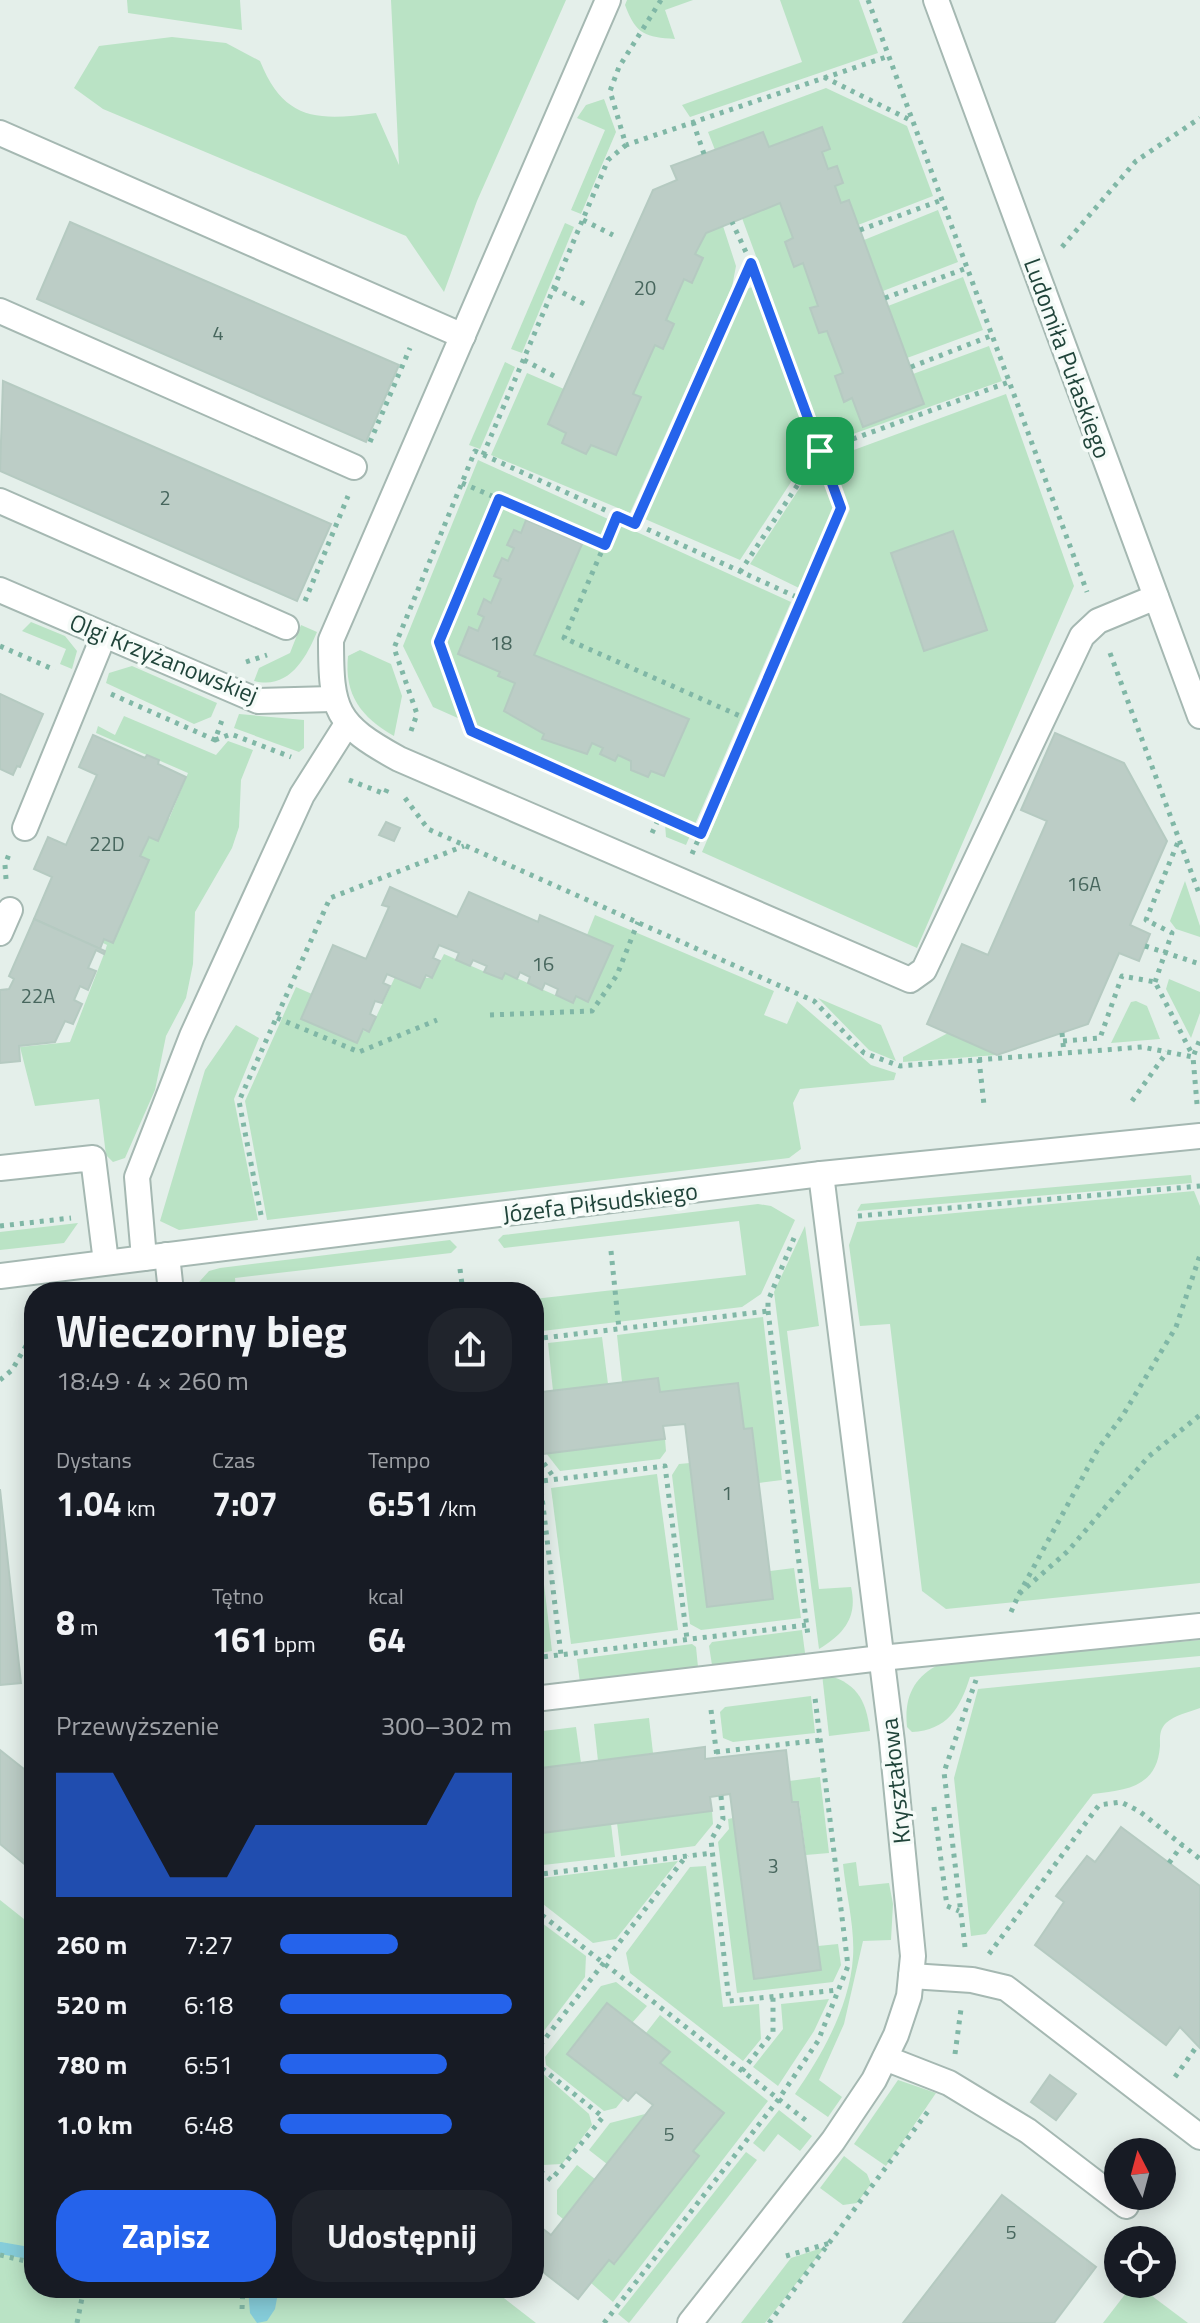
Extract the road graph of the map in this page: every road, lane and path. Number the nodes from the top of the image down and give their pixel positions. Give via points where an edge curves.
1 (608, 0) edge
2 (661, 0) edge
3 (868, 0) edge
4 (936, 0) edge
5 (889, 56) junction
6 (824, 77) junction
7 (1200, 118) edge
8 (913, 121) junction
9 (693, 122) junction
10 (0, 133) edge
11 (626, 145) junction
12 (704, 154) dead end
13 (942, 200) junction
14 (583, 220) junction
15 (732, 222) dead end
16 (860, 230) dead end
17 (613, 235) dead end
18 (1061, 247) dead end
19 (751, 263) junction
20 (967, 268) junction
21 (554, 288) junction
22 (885, 298) dead end
23 (588, 306) dead end
24 (0, 311) edge
25 (423, 318) junction
26 (993, 335) junction
27 (463, 336) junction
28 (524, 360) junction
29 (911, 367) dead end
30 (556, 377) dead end
31 (1009, 381) junction
32 (820, 451) junction
33 (483, 455) junction
34 (360, 459) joint
35 (462, 483) junction
36 (348, 494) dead end
37 (499, 499) junction
38 (0, 501) edge
39 (617, 516) junction
40 (635, 524) junction
41 (605, 545) junction
42 (740, 572) junction
43 (0, 590) edge
44 (1156, 597) junction
45 (801, 599) junction
46 (304, 603) dead end
47 (1098, 621) junction
48 (286, 627) dead end
49 (104, 635) junction
50 (0, 646) edge
51 (270, 654) dead end
52 (241, 675) dead end
53 (84, 683) junction
54 (332, 699) junction
55 (227, 708) dead end
56 (1200, 716) edge
57 (750, 720) junction
58 (347, 724) junction
59 (409, 736) dead end
60 (391, 779) dead end
61 (25, 828) dead end
62 (701, 834) junction
63 (1179, 840) junction
64 (465, 846) junction
65 (9, 855) dead end
66 (692, 855) dead end
67 (5, 865) dead end
68 (1200, 896) edge
69 (10, 910) dead end
70 (638, 922) junction
71 (0, 933) edge
72 (1145, 946) dead end
73 (1166, 953) junction
74 (1200, 964) edge
75 (1155, 982) junction
76 (490, 1015) dead end
77 (277, 1018) junction
78 (437, 1020) dead end
79 (1062, 1033) dead end
80 (1200, 1039) edge
81 (1063, 1041) junction
82 (1167, 1052) junction
83 (1064, 1053) junction
84 (1193, 1057) junction
85 (979, 1059) junction
86 (1132, 1101) dead end
87 (984, 1105) dead end
88 (1199, 1126) edge
89 (0, 1168) edge
90 (821, 1174) junction
91 (1200, 1186) edge
92 (100, 1214) junction
93 (854, 1216) dead end
94 (0, 1226) edge
95 (796, 1235) dead end
96 (266, 1243) junction
97 (611, 1251) dead end
98 (1200, 1255) edge
99 (156, 1256) junction
100 (106, 1262) junction
101 (460, 1269) dead end
102 (0, 1276) edge
103 (167, 1282) edge
104 (462, 1282) edge
105 (768, 1311) junction
106 (619, 1329) junction
107 (544, 1338) edge
108 (24, 1349) edge
109 (0, 1380) edge
110 (1200, 1415) edge
111 (544, 1463) edge
112 (555, 1479) junction
113 (544, 1481) edge
114 (544, 1532) edge
115 (1019, 1594) junction
116 (807, 1625) junction
117 (1200, 1626) edge
118 (687, 1639) junction
119 (994, 1646) junction
120 (561, 1655) junction
121 (544, 1657) edge
122 (881, 1658) junction
123 (811, 1666) junction
124 (990, 1679) dead end
125 (566, 1695) junction
126 (544, 1698) edge
127 (710, 1701) dead end
128 (821, 1740) junction
129 (721, 1796) dead end
130 (933, 1799) dead end
131 (950, 1828) junction
132 (937, 1829) junction
133 (1182, 1845) junction
134 (712, 1853) junction
135 (687, 1855) junction
136 (1200, 1859) edge
137 (1169, 1863) dead end
138 (544, 1874) edge
139 (960, 1912) junction
140 (544, 1917) edge
141 (604, 1964) junction
142 (966, 1971) junction
143 (911, 1976) junction
144 (838, 1990) junction
145 (773, 1996) junction
146 (544, 2040) edge
147 (1197, 2046) dead end
148 (885, 2058) junction
149 (544, 2070) edge
150 (742, 2071) junction
151 (1175, 2077) dead end
152 (945, 2081) junction
153 (778, 2100) junction
154 (810, 2124) dead end
155 (1200, 2137) edge
156 (544, 2174) edge
157 (1104, 2189) edge
158 (831, 2243) junction
159 (0, 2255) edge
160 (24, 2261) edge
161 (778, 2266) dead end
162 (82, 2298) edge
163 (243, 2298) edge
164 (242, 2309) dead end
165 (76, 2322) edge
166 (604, 2323) edge
167 (690, 2323) edge
168 (769, 2323) edge

1 - 27 street
2 - 11 path via 610,91
3 - 5 path
4 - 44 street, Ludomiła Pułaskiego
5 - 6 path
5 - 8 path
6 - 8 path
6 - 9 path
7 - 18 path via 1136,161
8 - 13 path
9 - 11 path
9 - 12 path
10 - 25 street
11 - 14 path via 608,160
13 - 16 path
13 - 20 path
14 - 17 path
14 - 21 path
15 - 19 path
19 - 32 path
19 - 40 path
20 - 22 path
20 - 26 path
21 - 23 path
21 - 28 path
24 - 34 street
25 - 27 street
25 - 34 path
26 - 29 path
26 - 31 path
27 - 54 street via 331,640
28 - 30 path
28 - 33 path
31 - 32 path
31 - 47 path
32 - 42 path
32 - 45 path via 841,508
33 - 35 path via 475,451
33 - 39 path
35 - 37 path
35 - 59 path via 394,648 417,714
36 - 46 path
37 - 41 path
37 - 62 path via 439,642 471,731
38 - 48 street
39 - 40 path
39 - 41 path
40 - 42 path
41 - 57 path via 564,638
42 - 45 path
43 - 49 street, Olgi Krzyżanowskiej
44 - 47 street
44 - 56 street, Ludomiła Pułaskiego
45 - 57 path
47 - 58 street via 1082,636 924,970 910,980 399,759
47 - 63 path
49 - 53 street
49 - 54 street, Olgi Krzyżanowskiej via 258,701
50 - 53 path
51 - 52 path via 247,661
53 - 55 path via 215,740
53 - 61 street
54 - 58 street
57 - 62 path
58 - 99 street via 295,809 192,1036 137,1177
60 - 64 path via 428,829
62 - 66 path
63 - 68 path
63 - 73 path via 1146,920 1172,933
64 - 70 path
64 - 77 path via 330,898
65 - 67 path
69 - 71 street
70 - 76 path via 617,975 592,1011
70 - 85 path via 814,1001 864,1053 882,1061 900,1066
72 - 73 path
73 - 74 path
73 - 75 path
75 - 81 path via 1122,976 1100,1038
75 - 84 path
77 - 78 path via 359,1052
77 - 96 path via 239,1101
79 - 81 path
80 - 84 path
81 - 83 path
82 - 83 path via 1142,1047
82 - 84 path
82 - 86 path
83 - 85 path
84 - 88 path
85 - 87 path
88 - 90 street, Józefa Piłsudskiego
89 - 92 street via 93,1158
90 - 96 street, Józefa Piłsudskiego
90 - 122 street, Kryształowa
91 - 93 path
92 - 94 path
92 - 100 street
95 - 105 path
96 - 99 street, Józefa Piłsudskiego
97 - 106 path
98 - 115 path via 1176,1327 1098,1449
99 - 100 street, Józefa Piłsudskiego
99 - 103 street
100 - 102 street, Józefa Piłsudskiego
101 - 104 path
105 - 106 path
105 - 116 path
106 - 107 path
108 - 109 path
110 - 115 path via 1148,1457 1068,1551
111 - 112 path
112 - 113 path
112 - 118 path via 665,1466
114 - 120 path
115 - 119 path
116 - 118 path
116 - 123 path
117 - 119 street
118 - 120 path
119 - 122 street
120 - 121 path
120 - 125 path
122 - 123 street
122 - 143 street, Kryształowa
123 - 125 street
123 - 128 path
124 - 131 path via 975,1680 944,1772
125 - 126 street
127 - 128 path via 716,1754
128 - 144 path via 848,1966
129 - 134 path via 723,1819 711,1840
130 - 132 path
131 - 132 path
131 - 139 path
132 - 139 path via 947,1906
133 - 136 path
133 - 137 path
133 - 142 path via 1121,1802 1099,1805 987,1957
134 - 135 path
134 - 145 path via 729,2001
135 - 138 path
135 - 141 path
139 - 142 path
140 - 141 path
141 - 146 path
141 - 150 path
142 - 143 street
142 - 152 path via 957,2048
142 - 155 street via 1006,1988
143 - 148 street, Kryształowa
144 - 145 path
144 - 153 path via 818,2041
145 - 150 path via 773,2032
147 - 151 path
148 - 152 street
148 - 167 street, Kryształowa via 833,2141
149 - 156 path via 603,2117 551,2180
150 - 153 path
152 - 157 street via 1028,2131
152 - 158 path via 938,2098
153 - 154 path
153 - 166 path
158 - 161 path via 787,2255
158 - 168 path
159 - 160 path
162 - 165 path
163 - 164 path

